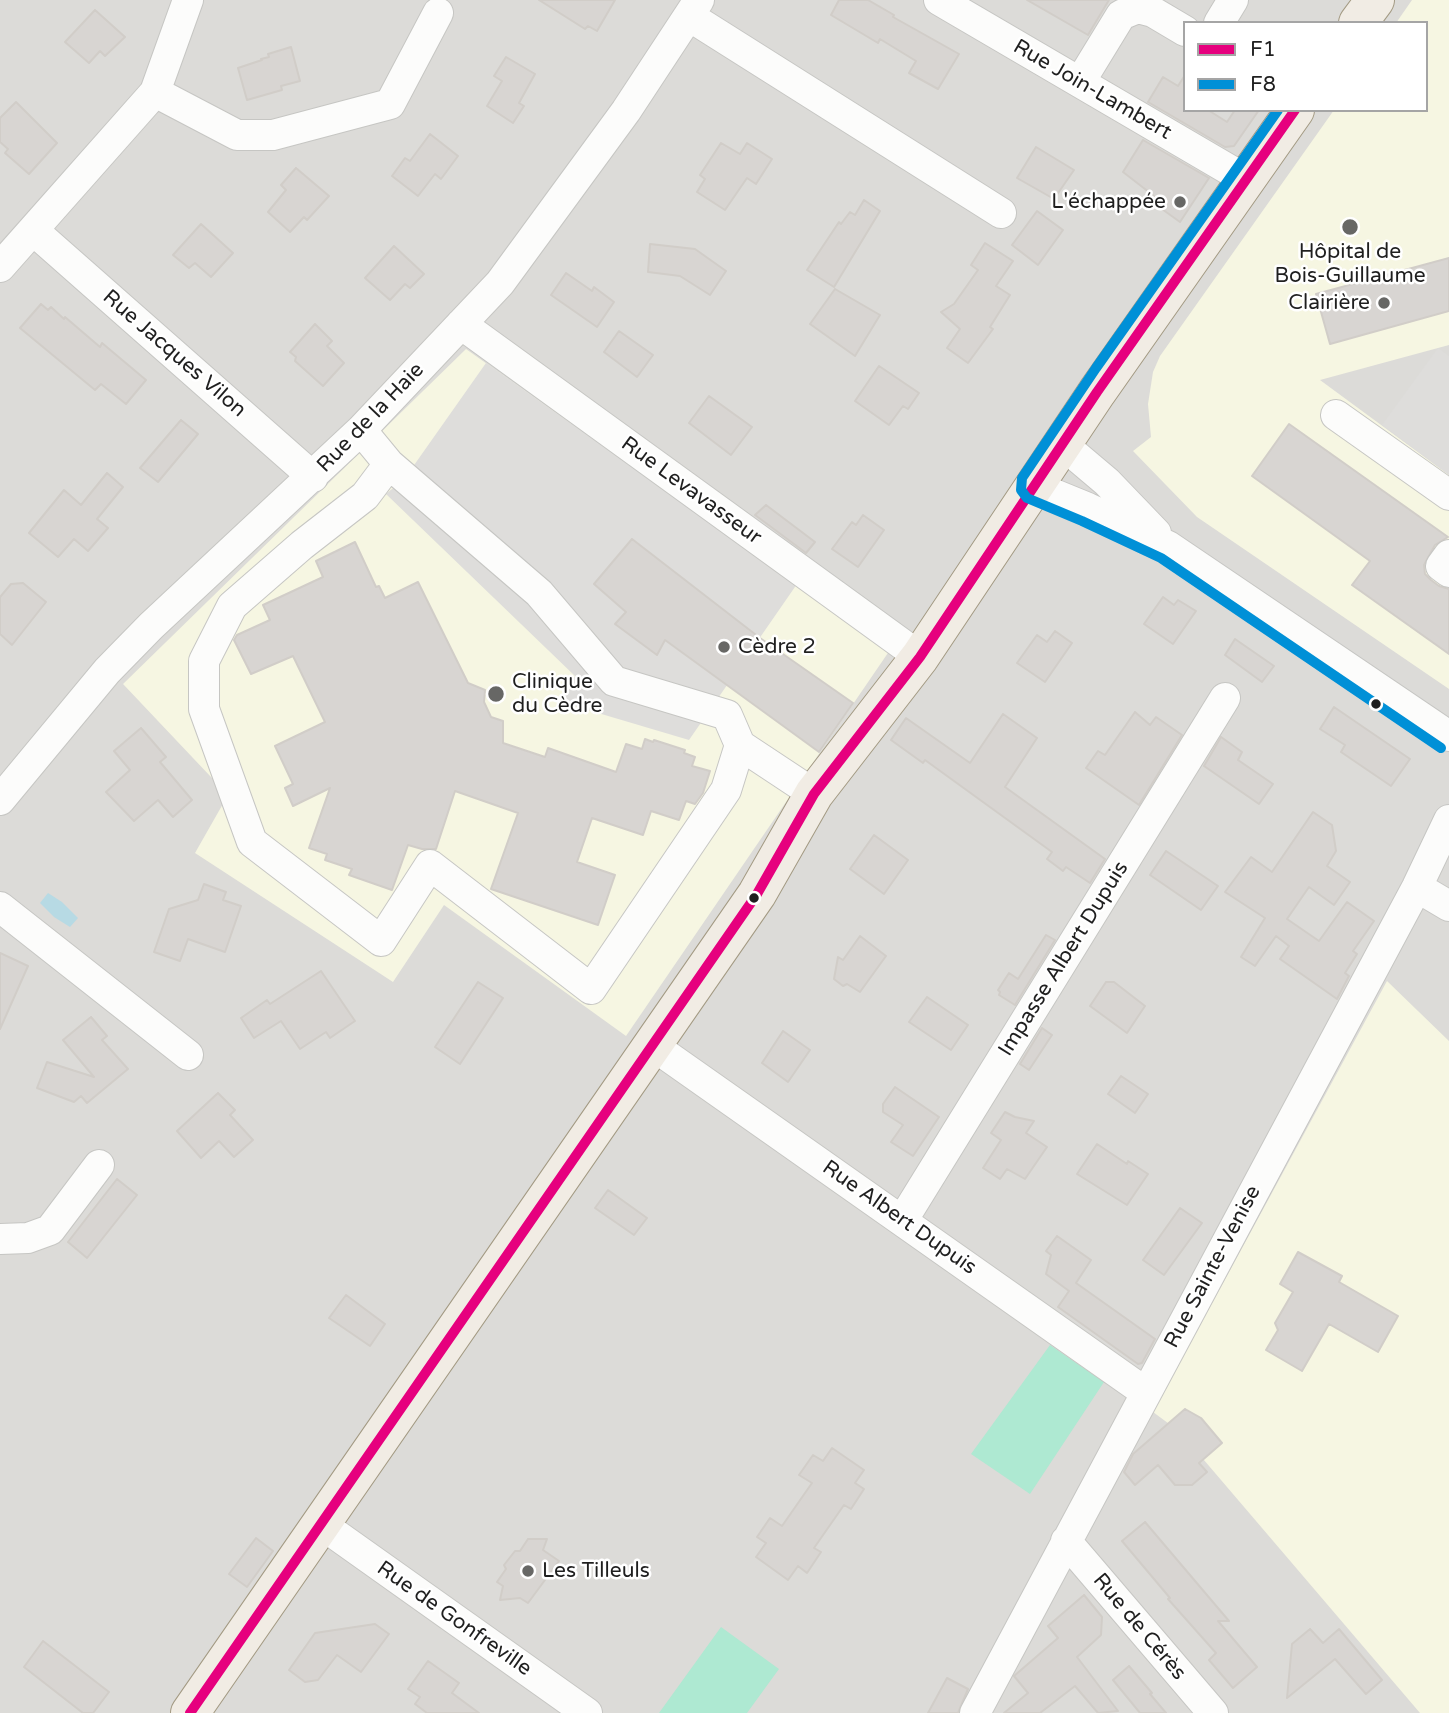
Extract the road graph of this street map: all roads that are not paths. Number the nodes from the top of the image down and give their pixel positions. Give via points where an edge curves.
1 (188, 0) edge
2 (939, 0) edge
3 (1233, 0) edge
4 (1375, 0) edge
5 (694, 8) edge
6 (438, 13) dead end
7 (1220, 21) edge
8 (1359, 21) edge
9 (1183, 30) edge
10 (1080, 82) junction
11 (155, 92) junction
12 (1294, 112) edge
13 (1245, 179) junction
14 (1001, 213) dead end
15 (34, 231) junction
16 (0, 267) edge
17 (461, 324) junction
18 (1336, 415) dead end
19 (360, 430) junction
20 (1062, 444) junction
21 (388, 464) junction
22 (313, 477) junction
23 (1034, 486) junction
24 (1449, 495) edge
25 (1168, 546) junction
26 (1449, 555) edge
27 (1449, 572) edge
28 (920, 657) junction
29 (1225, 698) dead end
30 (1449, 736) edge
31 (740, 745) junction
32 (814, 794) junction
33 (0, 800) edge
34 (1449, 820) edge
35 (1416, 887) junction
36 (1449, 906) edge
37 (0, 907) edge
38 (652, 1045) junction
39 (188, 1055) dead end
40 (99, 1165) dead end
41 (902, 1221) junction
42 (0, 1238) edge
43 (1145, 1392) junction
44 (321, 1524) junction
45 (1066, 1541) junction
46 (190, 1713) edge
47 (587, 1713) edge
48 (975, 1713) edge
49 (1213, 1713) edge

1 - 11 street
2 - 10 street, Rue Join-Lambert
3 - 7 street
4 - 8 main road
5 - 14 street
5 - 17 street, Rue de la Haie via 516,262
6 - 11 street via 390,104 272,135 237,135
9 - 10 street via 1138,8 1121,15
10 - 13 street, Rue Join-Lambert
11 - 15 street
12 - 13 main road
13 - 20 main road
15 - 16 street
15 - 22 street, Rue Jacques Vilon
17 - 19 street, Rue de la Haie
17 - 28 street, Rue Levavasseur
18 - 24 street
19 - 21 street
19 - 22 street, Rue de la Haie
20 - 23 main road
20 - 25 street via 1107,482
21 - 31 street via 539,593 614,681 727,715
21 - 31 street via 365,496 232,606 204,661 204,709 252,842 381,940 430,865 591,989 726,790
22 - 33 street, Rue de la Haie via 116,662
23 - 25 street
23 - 28 main road
25 - 30 street
26 - 27 street via 1441,566
28 - 32 main road
29 - 41 street, Impasse Albert Dupuis
31 - 32 street
32 - 38 main road via 757,894
34 - 35 street, Rue Sainte-Venise
35 - 36 street
35 - 43 street, Rue Sainte-Venise
37 - 39 street
38 - 41 street, Rue Albert Dupuis
38 - 44 main road
40 - 42 street via 50,1230 28,1238
41 - 43 street, Rue Albert Dupuis
43 - 45 street, Rue Sainte-Venise
44 - 46 main road
44 - 47 street, Rue de Gonfreville
45 - 48 street, Rue Sainte-Venise
45 - 49 street, Rue de Cérès

